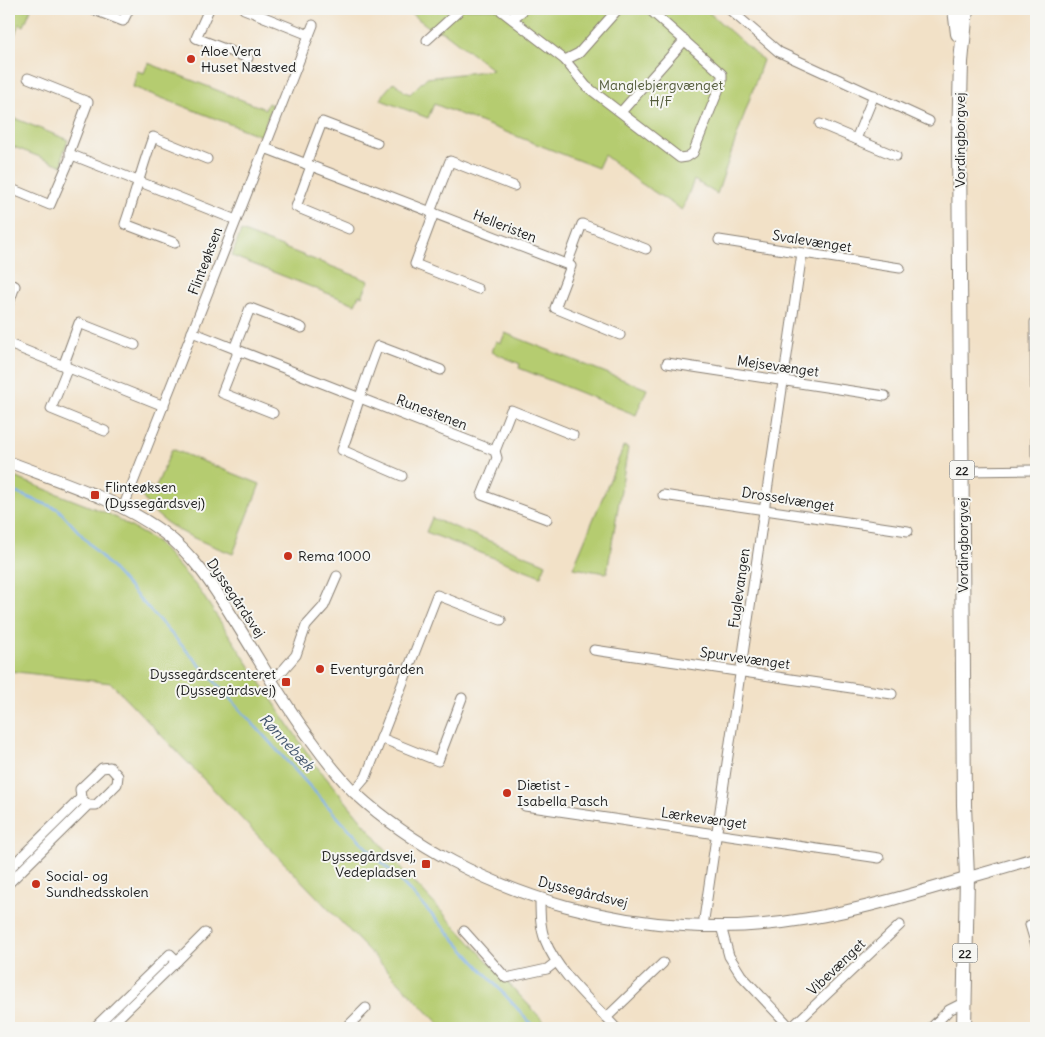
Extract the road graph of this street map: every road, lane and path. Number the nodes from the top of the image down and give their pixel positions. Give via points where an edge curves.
1 (92, 9) edge
2 (129, 9) edge
3 (209, 9) edge
4 (244, 9) edge
5 (461, 9) edge
6 (499, 9) edge
7 (524, 9) edge
8 (618, 9) edge
9 (649, 9) edge
10 (729, 9) edge
11 (955, 9) edge
12 (966, 9) edge
13 (509, 16) junction
14 (313, 25) dead end
15 (310, 35) junction
16 (427, 40) dead end
17 (685, 40) junction
18 (248, 58) dead end
19 (565, 60) junction
20 (961, 62) junction
21 (28, 78) dead end
22 (874, 95) junction
23 (621, 112) junction
24 (929, 120) dead end
25 (820, 124) dead end
26 (856, 139) junction
27 (377, 143) dead end
28 (265, 148) junction
29 (72, 156) junction
30 (896, 156) dead end
31 (207, 159) dead end
32 (308, 165) junction
33 (138, 181) junction
34 (514, 186) dead end
35 (9, 188) edge
36 (432, 212) junction
37 (236, 220) junction
38 (349, 229) dead end
39 (719, 240) dead end
40 (175, 243) dead end
41 (646, 249) dead end
42 (802, 253) junction
43 (567, 264) junction
44 (900, 268) dead end
45 (9, 284) edge
46 (478, 289) dead end
47 (9, 303) edge
48 (1035, 322) dead end
49 (302, 328) dead end
50 (192, 332) junction
51 (620, 335) dead end
52 (9, 344) edge
53 (135, 345) dead end
54 (237, 350) junction
55 (667, 363) dead end
56 (65, 366) junction
57 (441, 370) dead end
58 (783, 380) junction
59 (885, 396) dead end
60 (360, 398) junction
61 (164, 406) junction
62 (273, 413) dead end
63 (105, 431) dead end
64 (573, 435) dead end
65 (495, 451) junction
66 (1036, 455) edge
67 (9, 462) edge
68 (1036, 470) edge
69 (962, 471) junction
70 (402, 476) dead end
71 (663, 495) dead end
72 (123, 508) junction
73 (764, 509) junction
74 (547, 519) dead end
75 (908, 532) dead end
76 (337, 576) dead end
77 (501, 620) dead end
78 (594, 650) dead end
79 (740, 671) junction
80 (272, 679) junction
81 (892, 694) dead end
82 (462, 698) dead end
83 (380, 738) junction
84 (354, 791) junction
85 (80, 798) junction
86 (88, 805) junction
87 (525, 806) dead end
88 (716, 834) junction
89 (879, 858) dead end
90 (1036, 858) edge
91 (9, 869) edge
92 (967, 877) junction
93 (9, 882) edge
94 (540, 898) junction
95 (900, 925) dead end
96 (1030, 925) dead end
97 (703, 926) junction
98 (721, 926) junction
99 (464, 931) dead end
100 (205, 933) dead end
101 (1036, 945) edge
102 (173, 957) junction
103 (556, 962) junction
104 (663, 963) dead end
105 (963, 1003) junction
106 (366, 1008) dead end
107 (606, 1018) junction
108 (94, 1028) edge
109 (108, 1028) edge
110 (346, 1028) edge
111 (616, 1028) edge
112 (791, 1028) edge
113 (931, 1028) edge
114 (964, 1028) edge

1 - 2 street via 124,22
3 - 18 street via 196,38
4 - 15 street
5 - 16 street
6 - 13 street
7 - 13 street via 516,16
8 - 19 street via 579,53
9 - 17 street
10 - 22 street via 779,52
11 - 20 main road, Vordingborgvej / 22
12 - 20 main road, Vordingborgvej / 22
13 - 19 street
14 - 15 street, Flinteøksen
15 - 28 street, Flinteøksen
17 - 23 street
17 - 23 street via 722,74 693,153 680,158
19 - 23 street via 586,86
20 - 69 main road, Vordingborgvej / 22
21 - 29 street via 88,102 70,150
22 - 24 street
22 - 26 street
25 - 26 street
26 - 30 street
27 - 32 street via 322,122
28 - 32 street, Helleristen
28 - 37 street, Flinteøksen
29 - 33 street
29 - 35 street via 50,205
31 - 33 street via 153,137
32 - 36 street, Helleristen
32 - 38 street via 296,207
33 - 37 street
33 - 40 street via 125,224
34 - 36 street via 450,161
36 - 43 street, Helleristen
36 - 46 street via 415,264
37 - 50 street, Flinteøksen
39 - 42 street, Svalevænget
41 - 43 street via 582,224
42 - 44 street, Svalevænget
42 - 58 street, Fuglevangen
43 - 51 street via 571,266 555,308
45 - 47 street via 15,286
48 - 66 street
49 - 54 street via 250,308 236,344
50 - 54 street, Runestenen
50 - 61 street, Flinteøksen
52 - 56 street
53 - 56 street via 79,323
54 - 60 street, Runestenen
54 - 62 street via 222,393
55 - 58 street, Mejsevænget
56 - 61 street
56 - 63 street via 66,372 51,409
57 - 60 street via 378,346
58 - 59 street, Mejsevænget
58 - 73 street, Fuglevangen
60 - 65 street, Runestenen
60 - 70 street via 342,450
61 - 72 street, Flinteøksen
64 - 65 street via 511,410
65 - 74 street via 497,458 482,495
67 - 72 street, Dyssegårdsvej
68 - 69 street
69 - 92 main road, Vordingborgvej / 22
71 - 73 street, Drosselvænget
72 - 80 street, Dyssegårdsvej via 167,535 189,557 212,584
73 - 75 street, Drosselvænget
73 - 79 street, Fuglevangen
76 - 80 street via 324,606 306,626 296,655
77 - 83 street via 437,595
78 - 79 street, Spurvevænget
79 - 81 street, Spurvevænget
79 - 88 street, Fuglevangen
80 - 84 street, Dyssegårdsvej via 309,738
82 - 83 street via 438,760
83 - 84 street via 366,777
84 - 94 street, Dyssegårdsvej via 396,826 447,857 488,878
85 - 86 street
85 - 86 street via 80,790 102,768 110,767 118,776 117,784 96,805
85 - 91 street
86 - 93 street
87 - 88 street, Lærkevænget
88 - 89 street, Lærkevænget
88 - 97 street, Fuglevangen
90 - 92 street, Dyssegårdsvej
92 - 98 street, Dyssegårdsvej via 803,920
92 - 105 main road, Vordingborgvej / 22
94 - 97 street, Dyssegårdsvej via 617,918
94 - 103 street via 544,940
95 - 112 street, Vibevænget
96 - 101 street
97 - 98 street, Dyssegårdsvej
98 - 112 street, Vibevænget via 729,956 741,974
99 - 103 street via 506,978 547,969
100 - 102 street
102 - 108 street
102 - 109 street
103 - 107 street
104 - 107 street
105 - 113 street via 949,1010
105 - 114 main road, Vordingborgvej / 22
106 - 110 street
107 - 111 street

